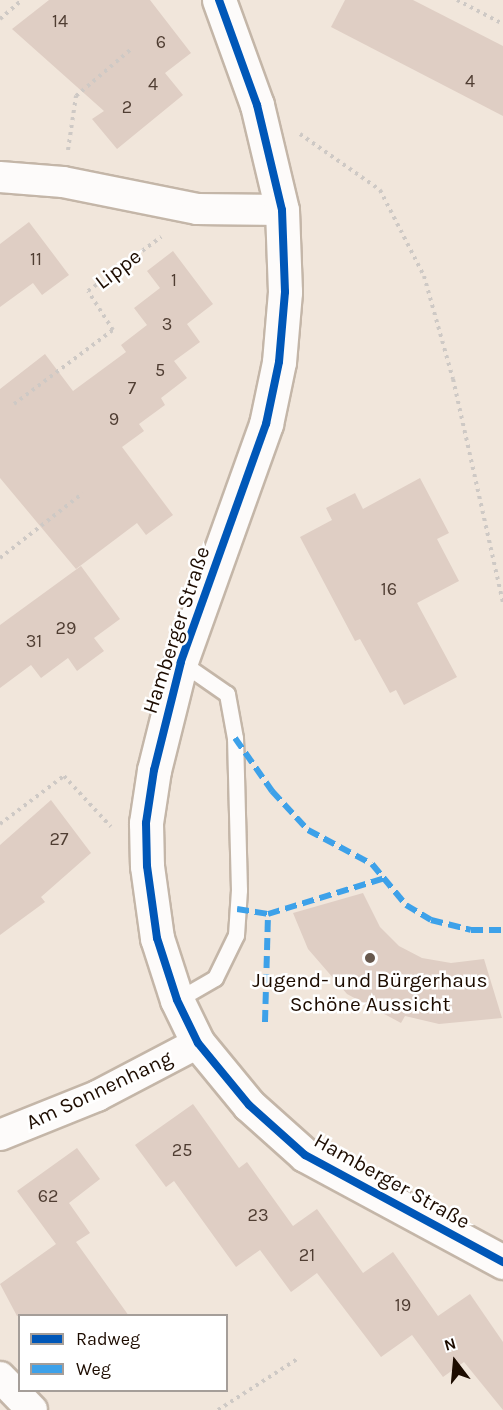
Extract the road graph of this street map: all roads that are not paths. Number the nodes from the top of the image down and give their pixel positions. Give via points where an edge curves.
1 (219, 0) edge
2 (0, 177) edge
3 (282, 210) junction
4 (181, 662) junction
5 (177, 1000) junction
6 (198, 1043) junction
7 (0, 1135) edge
8 (503, 1262) edge
9 (0, 1377) edge
10 (32, 1410) edge

1 - 3 street, Hamberger Straße via 257,105
2 - 3 street via 63,182 197,209
3 - 4 street, Hamberger Straße via 285,292 279,362 266,424
4 - 5 street, Hamberger Straße via 154,770 146,823 147,866 157,938
4 - 5 lane via 227,694 235,738 239,890 236,935 215,978
5 - 6 street, Hamberger Straße
6 - 7 street, Am Sonnenhang via 97,1096
6 - 8 street, Hamberger Straße via 249,1105 305,1155
9 - 10 street

